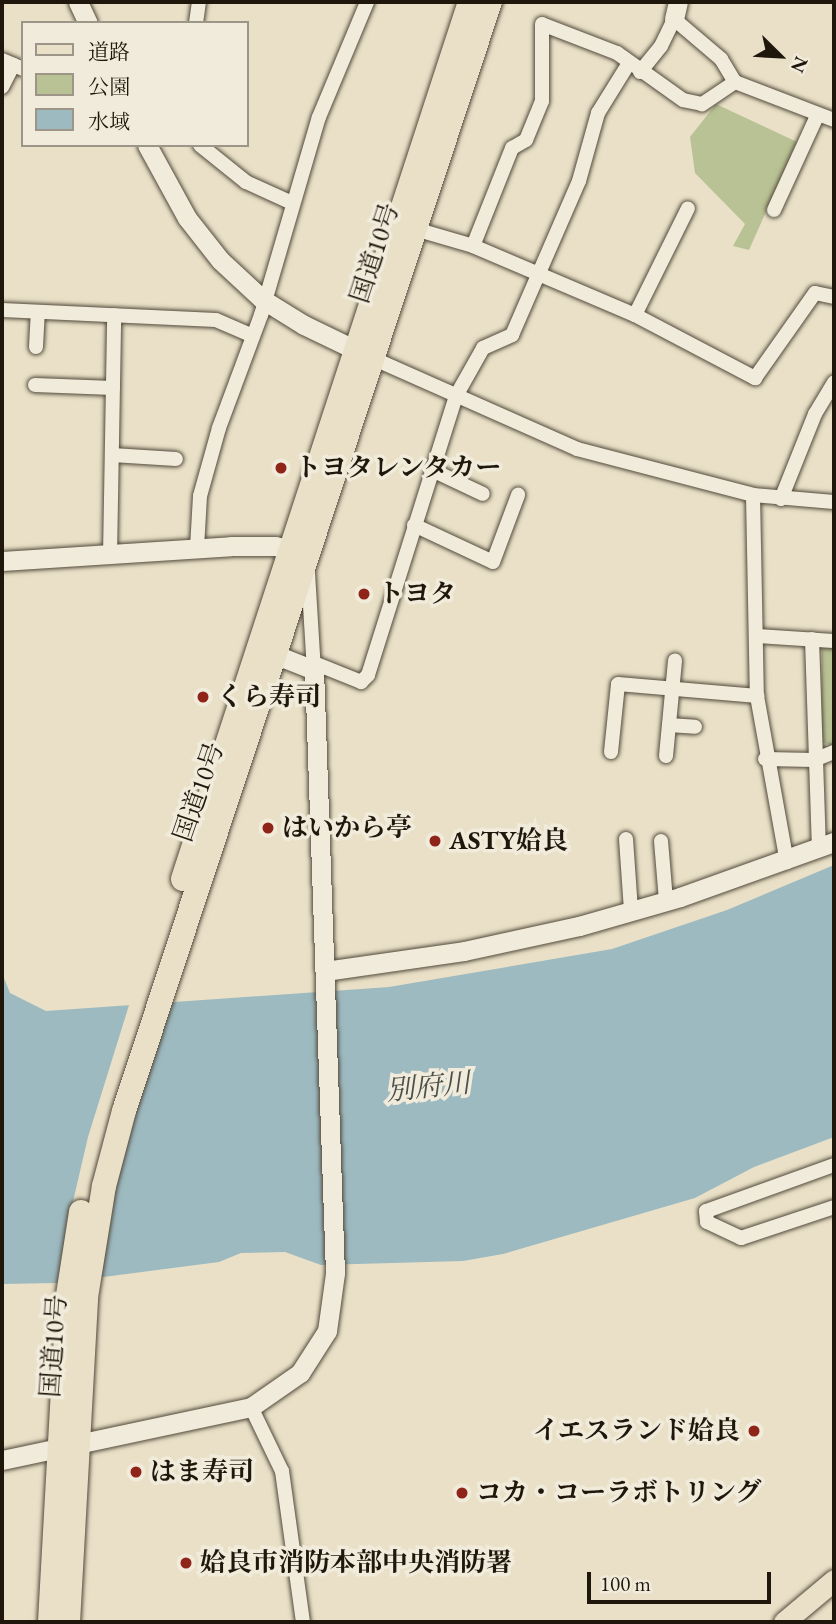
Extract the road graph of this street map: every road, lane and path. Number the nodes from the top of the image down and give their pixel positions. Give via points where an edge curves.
1 (78, 2) edge
2 (199, 2) edge
3 (368, 2) edge
4 (470, 2) edge
5 (490, 2) edge
6 (676, 10) edge
7 (87, 21) edge
8 (196, 21) edge
9 (12, 65) edge
10 (634, 68) junction
11 (736, 82) junction
12 (2, 87) edge
13 (817, 116) junction
14 (834, 120) edge
15 (148, 147) edge
16 (202, 147) edge
17 (292, 203) junction
18 (688, 208) dead end
19 (774, 210) dead end
20 (415, 229) junction
21 (473, 246) junction
22 (540, 271) junction
23 (834, 297) edge
24 (262, 299) junction
25 (2, 310) edge
26 (38, 312) junction
27 (114, 315) junction
28 (635, 315) junction
29 (253, 336) junction
30 (36, 347) dead end
31 (363, 354) junction
32 (834, 382) edge
33 (35, 385) dead end
34 (113, 388) junction
35 (456, 396) junction
36 (112, 455) junction
37 (176, 459) dead end
38 (432, 470) junction
39 (483, 494) dead end
40 (518, 495) dead end
41 (752, 495) junction
42 (781, 499) junction
43 (834, 502) edge
44 (414, 525) junction
45 (197, 548) junction
46 (298, 551) junction
47 (110, 556) junction
48 (2, 561) edge
49 (757, 636) junction
50 (812, 639) junction
51 (834, 641) edge
52 (267, 651) junction
53 (675, 660) dead end
54 (314, 667) junction
55 (672, 689) junction
56 (757, 696) junction
57 (669, 725) junction
58 (695, 727) dead end
59 (834, 751) edge
60 (611, 752) dead end
61 (666, 756) dead end
62 (765, 759) junction
63 (814, 760) junction
64 (626, 839) dead end
65 (661, 841) dead end
66 (827, 844) edge
67 (787, 862) junction
68 (666, 901) junction
69 (631, 911) junction
70 (325, 979) junction
71 (834, 1165) edge
72 (834, 1207) edge
73 (251, 1407) junction
74 (67, 1447) junction
75 (8, 1459) edge
76 (834, 1580) edge
77 (50, 1622) edge
78 (68, 1622) edge
79 (303, 1622) edge
80 (784, 1622) edge

1 - 7 street
2 - 8 street
3 - 17 street via 319,117
4 - 31 highway, 国道10号
5 - 20 highway, 国道10号
6 - 10 street via 661,46
6 - 11 street
9 - 12 street
10 - 11 street via 664,90 702,104
10 - 21 street via 617,53 542,24 542,101 526,140 512,148
10 - 22 street via 598,113 579,181
11 - 13 street
13 - 14 street
13 - 19 street
15 - 24 street via 187,218 220,260
16 - 17 street via 246,183
17 - 24 street
18 - 28 street
20 - 21 street
20 - 31 highway, 国道10号
21 - 22 street
22 - 28 street
22 - 35 street via 512,335 482,348
23 - 28 street via 815,293 755,377
24 - 29 street
24 - 31 street
25 - 26 street
26 - 27 street
26 - 30 street
27 - 29 street via 216,320
27 - 34 street
29 - 45 street via 200,496
31 - 35 street
31 - 46 highway, 国道10号
32 - 42 street via 815,414
33 - 34 street
34 - 36 street
35 - 38 street
35 - 41 street via 577,449
36 - 37 street
36 - 47 street
38 - 39 street
38 - 44 street
40 - 44 street via 493,562
41 - 42 street
41 - 49 street
42 - 43 street
44 - 54 street via 368,675 361,682
45 - 46 street
45 - 47 street
46 - 52 highway, 国道10号
46 - 54 street
47 - 48 street
49 - 50 street
49 - 56 street
50 - 51 street
50 - 63 street
52 - 54 street
52 - 74 highway, 国道10号 via 160,976 104,1186 77,1296
53 - 55 street
54 - 70 street
55 - 56 street
55 - 57 street
55 - 60 street via 618,684
56 - 62 street
57 - 58 street
57 - 61 street
59 - 63 street
62 - 63 street
62 - 67 street via 776,792
63 - 66 street
64 - 69 street
65 - 68 street
66 - 67 street
67 - 68 street
68 - 69 street
69 - 70 street
70 - 73 street via 335,1273 327,1331 313,1357 281,1388
71 - 72 street via 706,1211 707,1222 741,1238
73 - 74 street
73 - 79 street via 282,1471
74 - 75 street
74 - 77 highway, 国道10号
74 - 78 highway, 国道10号
76 - 80 main road

